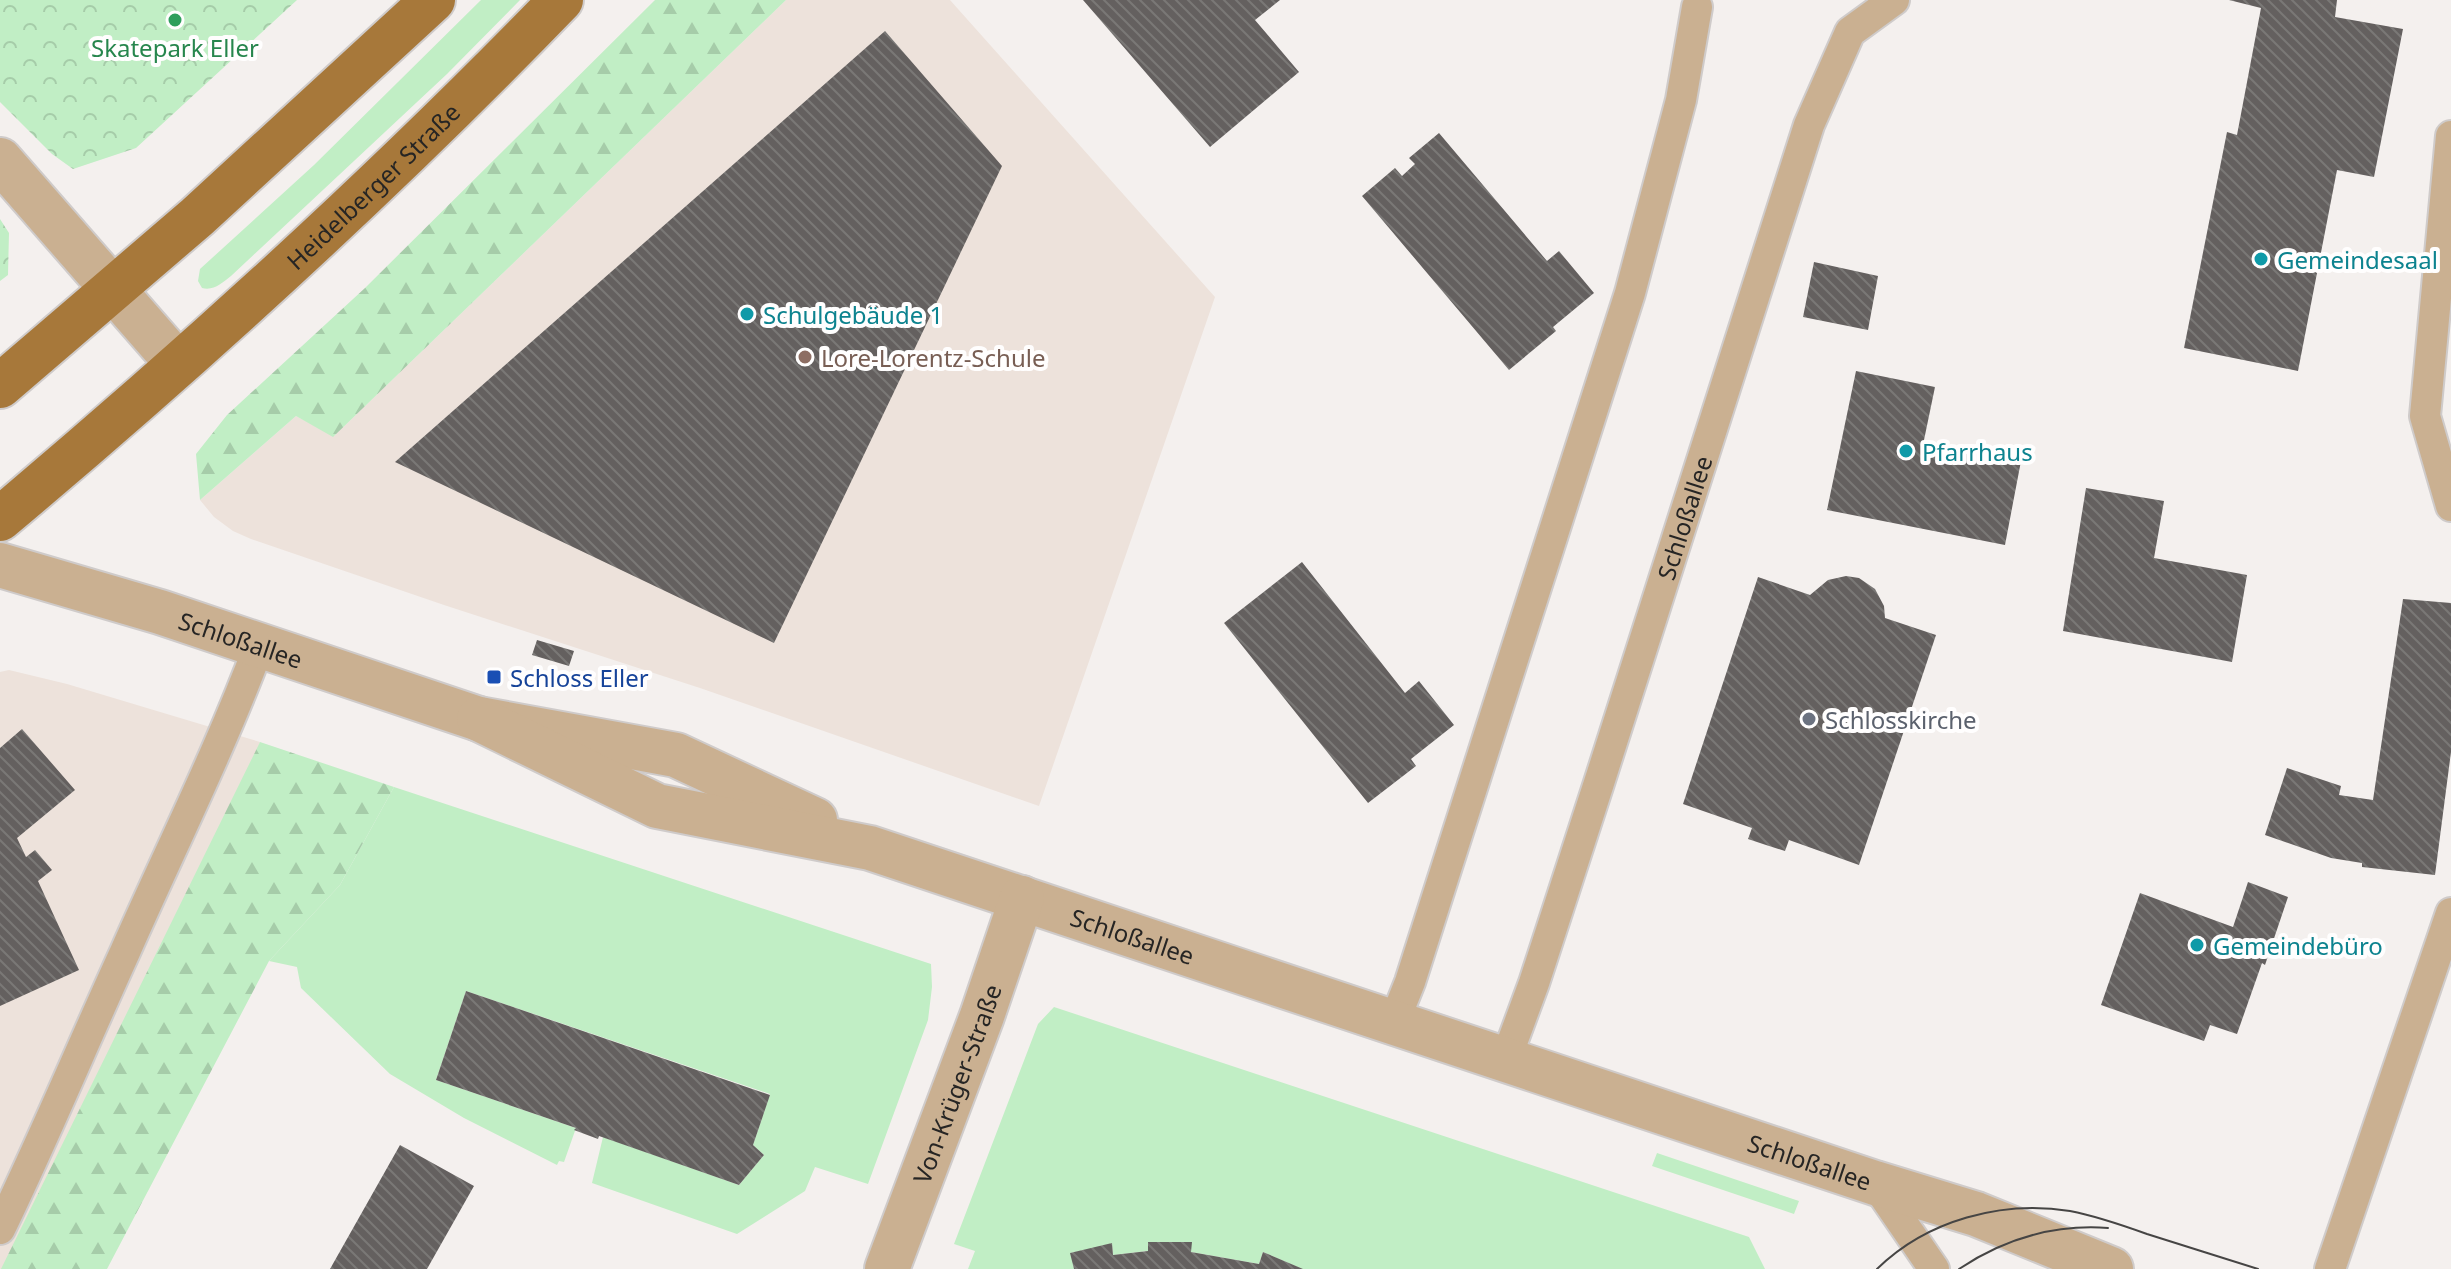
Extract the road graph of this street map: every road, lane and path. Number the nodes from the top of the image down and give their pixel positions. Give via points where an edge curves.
1 (433, 0) edge
2 (561, 0) edge
3 (1894, 0) edge
4 (1697, 7) dead end
5 (2451, 136) edge
6 (0, 160) edge
7 (113, 290) junction
8 (178, 364) junction
9 (0, 386) edge
10 (2451, 506) edge
11 (0, 519) edge
12 (0, 565) edge
13 (259, 646) junction
14 (1022, 898) junction
15 (2451, 913) edge
16 (1394, 1022) junction
17 (1506, 1059) junction
18 (29, 1170) junction
19 (0, 1183) edge
20 (1875, 1183) junction
21 (0, 1229) edge
22 (887, 1269) edge
23 (1934, 1269) edge
24 (2111, 1269) edge
25 (2330, 1269) edge

1 - 7 main road
2 - 8 main road, Heidelberger Straße via 354,206
3 - 17 lane, Schloßallee via 1850,32 1809,125
4 - 16 lane via 1681,100 1630,293
5 - 10 lane via 2425,416
6 - 7 street
7 - 8 street
7 - 9 main road
8 - 11 main road, Heidelberger Straße
12 - 13 street, Schloßallee
13 - 14 street, Schloßallee via 479,719 676,755 870,848
13 - 18 lane via 233,716
14 - 16 street, Schloßallee
14 - 22 street, Von-Krüger-Straße
15 - 25 lane
16 - 17 street, Schloßallee
17 - 20 street, Schloßallee
18 - 19 lane
18 - 21 lane
20 - 23 lane
20 - 24 street, Schloßallee via 1976,1214

